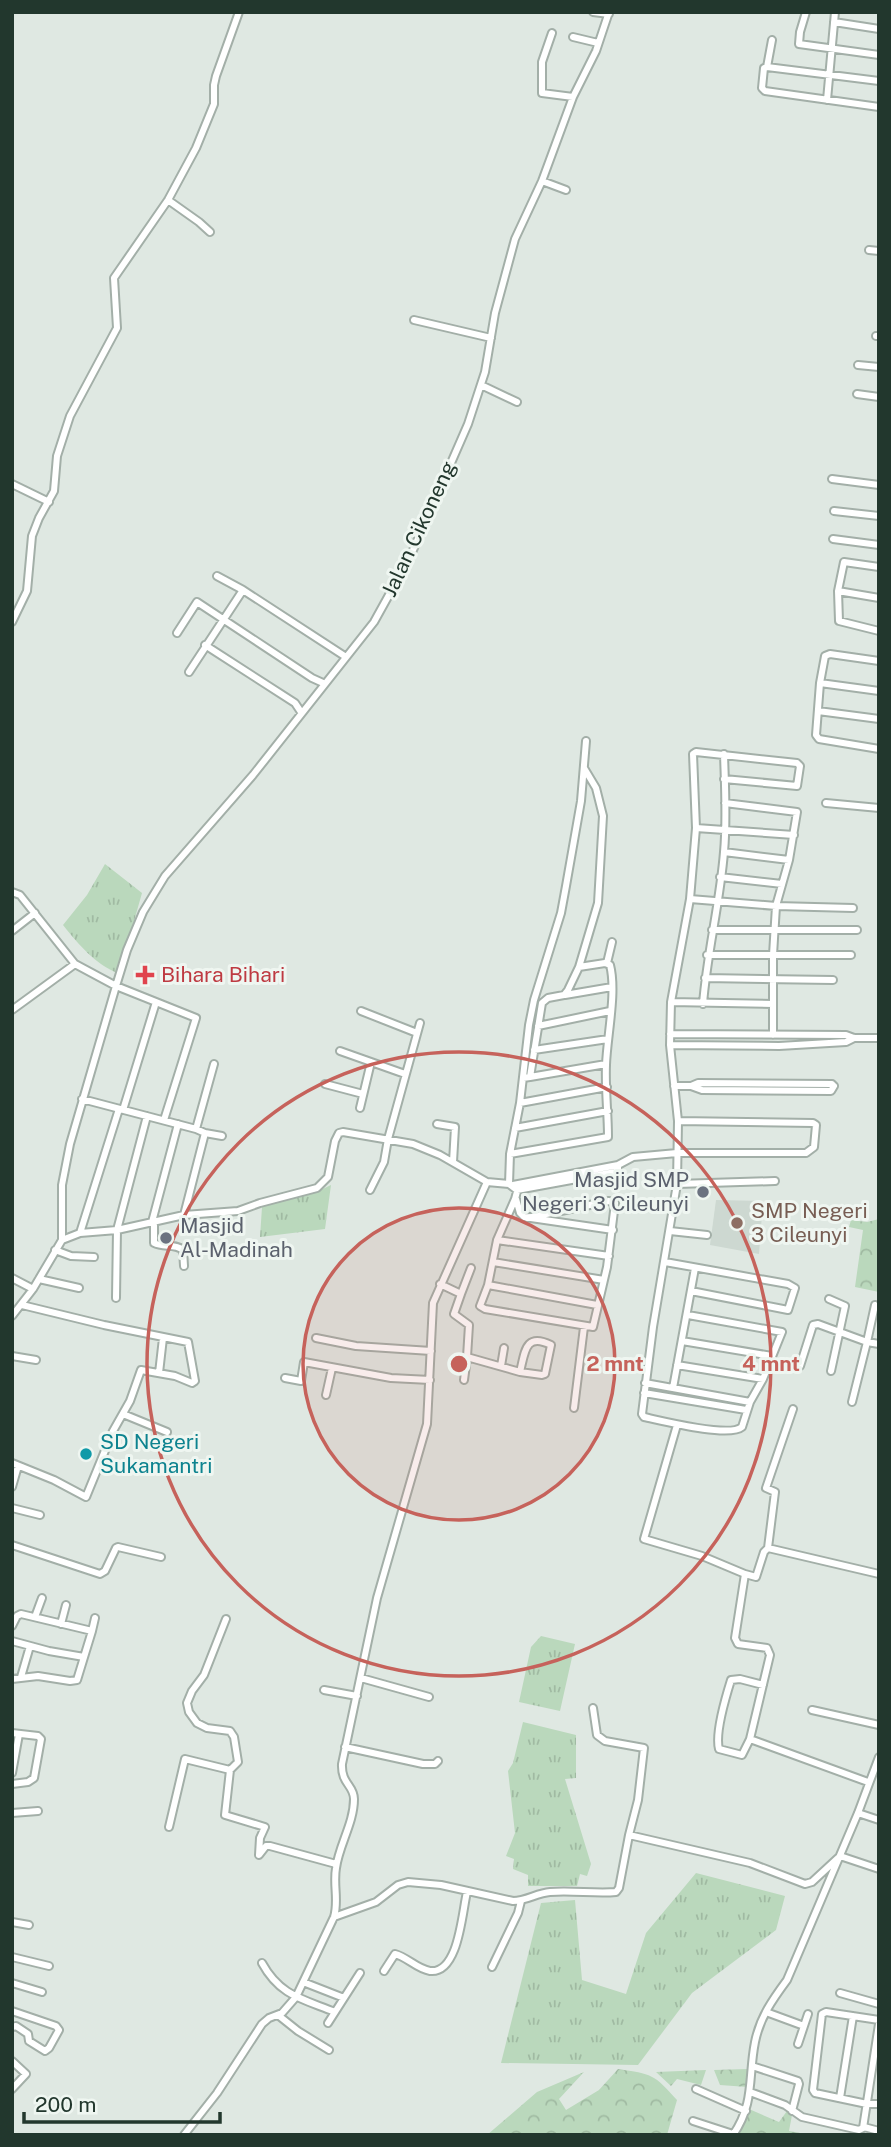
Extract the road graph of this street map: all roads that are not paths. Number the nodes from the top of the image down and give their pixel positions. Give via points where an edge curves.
1 (239, 12) edge
2 (593, 12) edge
3 (806, 12) edge
4 (835, 12) edge
5 (609, 13) edge
6 (834, 22) junction
7 (879, 29) edge
8 (552, 33) dead end
9 (573, 37) dead end
10 (772, 40) dead end
11 (598, 43) junction
12 (831, 49) junction
13 (879, 55) edge
14 (766, 66) junction
15 (829, 74) junction
16 (879, 81) edge
17 (573, 97) junction
18 (827, 100) junction
19 (879, 107) edge
20 (542, 181) junction
21 (566, 190) dead end
22 (168, 201) junction
23 (210, 232) dead end
24 (869, 250) dead end
25 (879, 251) edge
26 (414, 320) dead end
27 (491, 338) junction
28 (858, 365) dead end
29 (879, 368) edge
30 (481, 385) junction
31 (857, 394) dead end
32 (879, 397) edge
33 (517, 402) dead end
34 (832, 479) dead end
35 (12, 484) edge
36 (879, 485) edge
37 (48, 502) junction
38 (835, 511) dead end
39 (879, 516) edge
40 (833, 539) dead end
41 (879, 545) edge
42 (879, 566) edge
43 (216, 576) dead end
44 (243, 590) junction
45 (838, 591) junction
46 (879, 598) edge
47 (223, 618) junction
48 (12, 622) edge
49 (879, 631) edge
50 (177, 634) dead end
51 (205, 645) junction
52 (346, 657) junction
53 (879, 661) edge
54 (189, 672) dead end
55 (324, 683) junction
56 (820, 683) junction
57 (879, 691) edge
58 (301, 712) junction
59 (818, 712) junction
60 (879, 719) edge
61 (586, 741) dead end
62 (879, 749) edge
63 (724, 754) junction
64 (583, 767) junction
65 (724, 779) junction
66 (725, 803) junction
67 (826, 803) dead end
68 (879, 808) edge
69 (696, 828) junction
70 (725, 829) junction
71 (794, 835) junction
72 (724, 852) junction
73 (789, 860) junction
74 (720, 877) junction
75 (782, 884) junction
76 (14, 892) edge
77 (690, 899) junction
78 (717, 902) junction
79 (776, 906) junction
80 (853, 908) dead end
81 (35, 913) junction
82 (712, 930) junction
83 (857, 930) dead end
84 (12, 931) edge
85 (774, 931) junction
86 (611, 942) dead end
87 (707, 955) junction
88 (773, 955) junction
89 (851, 955) dead end
90 (607, 963) junction
91 (75, 964) junction
92 (579, 967) junction
93 (705, 978) junction
94 (773, 979) junction
95 (833, 980) dead end
96 (116, 986) junction
97 (612, 987) junction
98 (564, 995) junction
99 (156, 1002) junction
100 (671, 1002) junction
101 (702, 1004) junction
102 (773, 1004) junction
103 (12, 1010) edge
104 (361, 1011) dead end
105 (610, 1011) junction
106 (420, 1023) dead end
107 (538, 1026) junction
108 (417, 1033) junction
109 (670, 1034) junction
110 (773, 1035) junction
111 (854, 1038) junction
112 (879, 1038) edge
113 (608, 1039) junction
114 (670, 1045) junction
115 (534, 1050) junction
116 (340, 1051) dead end
117 (371, 1062) junction
118 (214, 1064) dead end
119 (606, 1064) junction
120 (405, 1073) junction
121 (526, 1078) junction
122 (325, 1084) dead end
123 (674, 1086) junction
124 (691, 1086) junction
125 (607, 1087) junction
126 (363, 1094) junction
127 (85, 1100) junction
128 (520, 1103) junction
129 (360, 1108) dead end
130 (121, 1109) junction
131 (608, 1111) junction
132 (147, 1116) junction
133 (164, 1120) junction
134 (678, 1121) junction
135 (178, 1124) junction
136 (437, 1124) dead end
137 (515, 1128) junction
138 (196, 1129) junction
139 (205, 1133) junction
140 (222, 1136) dead end
141 (388, 1139) junction
142 (677, 1153) junction
143 (510, 1154) junction
144 (453, 1162) junction
145 (775, 1181) dead end
146 (487, 1182) junction
147 (677, 1184) junction
148 (514, 1186) junction
149 (370, 1190) dead end
150 (515, 1199) junction
151 (184, 1215) junction
152 (527, 1217) junction
153 (153, 1222) junction
154 (117, 1230) junction
155 (612, 1230) junction
156 (670, 1231) junction
157 (80, 1233) junction
158 (707, 1235) dead end
159 (62, 1240) junction
160 (496, 1240) junction
161 (55, 1250) junction
162 (609, 1256) junction
163 (94, 1257) dead end
164 (493, 1262) junction
165 (665, 1262) junction
166 (184, 1266) dead end
167 (471, 1268) dead end
168 (695, 1268) junction
169 (12, 1278) edge
170 (39, 1279) junction
171 (604, 1280) junction
172 (440, 1284) junction
173 (488, 1285) junction
174 (79, 1288) dead end
175 (33, 1289) junction
176 (691, 1291) junction
177 (461, 1294) junction
178 (116, 1298) dead end
179 (829, 1299) dead end
180 (22, 1305) junction
181 (597, 1305) junction
182 (875, 1305) dead end
183 (688, 1315) junction
184 (12, 1316) edge
185 (584, 1327) junction
186 (839, 1332) junction
187 (163, 1338) junction
188 (316, 1338) dead end
189 (682, 1341) junction
190 (867, 1342) junction
191 (879, 1344) edge
192 (504, 1348) dead end
193 (431, 1351) junction
194 (12, 1356) edge
195 (772, 1356) junction
196 (467, 1357) junction
197 (36, 1360) dead end
198 (677, 1364) junction
199 (501, 1366) junction
200 (800, 1366) dead end
201 (332, 1368) junction
202 (831, 1371) dead end
203 (520, 1372) junction
204 (159, 1373) junction
205 (285, 1378) dead end
206 (763, 1379) junction
207 (430, 1380) junction
208 (464, 1380) dead end
209 (645, 1384) junction
210 (673, 1388) junction
211 (644, 1393) junction
212 (326, 1395) dead end
213 (750, 1402) junction
214 (852, 1402) dead end
215 (573, 1408) dead end
216 (793, 1409) dead end
217 (746, 1410) junction
218 (124, 1414) junction
219 (677, 1425) junction
220 (167, 1432) dead end
221 (15, 1465) edge
222 (12, 1487) edge
223 (12, 1508) edge
224 (40, 1515) dead end
225 (12, 1545) edge
226 (768, 1548) junction
227 (161, 1557) dead end
228 (745, 1574) junction
229 (879, 1574) edge
230 (42, 1598) dead end
231 (66, 1605) dead end
232 (35, 1617) junction
233 (95, 1618) dead end
234 (226, 1619) dead end
235 (61, 1624) junction
236 (12, 1626) edge
237 (92, 1631) junction
238 (12, 1641) edge
239 (30, 1646) junction
240 (85, 1657) junction
241 (21, 1677) junction
242 (12, 1678) edge
243 (361, 1678) junction
244 (763, 1685) junction
245 (324, 1689) dead end
246 (357, 1696) junction
247 (429, 1696) dead end
248 (593, 1708) dead end
249 (812, 1710) dead end
250 (879, 1725) edge
251 (16, 1733) edge
252 (750, 1739) junction
253 (345, 1747) junction
254 (879, 1757) edge
255 (438, 1761) dead end
256 (230, 1770) junction
257 (12, 1773) edge
258 (869, 1779) junction
259 (879, 1780) edge
260 (12, 1784) edge
261 (38, 1811) dead end
262 (858, 1812) junction
263 (12, 1813) edge
264 (879, 1820) edge
265 (169, 1827) dead end
266 (629, 1835) junction
267 (839, 1857) junction
268 (336, 1864) junction
269 (879, 1869) edge
270 (467, 1892) junction
271 (521, 1901) junction
272 (334, 1917) junction
273 (12, 1922) edge
274 (29, 1925) dead end
275 (12, 1957) edge
276 (262, 1964) dead end
277 (49, 1966) dead end
278 (492, 1967) dead end
279 (384, 1971) dead end
280 (360, 1973) dead end
281 (303, 1982) junction
282 (12, 1983) edge
283 (42, 1992) dead end
284 (840, 1993) dead end
285 (296, 1997) junction
286 (344, 1998) junction
287 (879, 2004) edge
288 (12, 2011) edge
289 (335, 2012) junction
290 (766, 2012) junction
291 (808, 2014) dead end
292 (278, 2015) junction
293 (853, 2016) junction
294 (879, 2022) edge
295 (328, 2023) dead end
296 (804, 2026) junction
297 (12, 2027) edge
298 (798, 2044) dead end
299 (329, 2050) dead end
300 (12, 2061) edge
301 (752, 2066) junction
302 (12, 2089) edge
303 (696, 2089) dead end
304 (750, 2092) junction
305 (840, 2098) junction
306 (867, 2104) junction
307 (879, 2104) edge
308 (746, 2111) junction
309 (792, 2112) junction
310 (693, 2121) dead end
311 (864, 2127) junction
312 (879, 2131) edge
313 (184, 2135) edge
314 (733, 2135) edge

1 - 22 street via 216,76 214,104
2 - 5 street
3 - 12 street via 799,44
4 - 6 street
5 - 11 street, Jalan Cikoneng
6 - 7 street
6 - 12 street
8 - 17 street via 542,62 542,93
9 - 11 street
10 - 14 street
11 - 17 street, Jalan Cikoneng
12 - 13 street
12 - 15 street
14 - 15 street
14 - 18 street via 765,91
15 - 16 street
15 - 18 street
17 - 20 street, Jalan Cikoneng
18 - 19 street
20 - 21 street
20 - 27 street, Jalan Cikoneng via 515,239
22 - 23 street
22 - 37 street via 114,278 117,328 70,416
24 - 25 street
26 - 27 street
27 - 30 street, Jalan Cikoneng
28 - 29 street
30 - 33 street
30 - 52 street, Jalan Cikoneng via 410,557 374,622
31 - 32 street
34 - 36 street
35 - 37 street
37 - 48 street via 32,536 27,591
38 - 39 street
40 - 41 street
42 - 45 street via 844,562
43 - 44 street
44 - 47 street
44 - 52 street
45 - 46 street
45 - 49 street via 839,621
47 - 50 street via 197,602
47 - 51 street
47 - 55 street
51 - 54 street
51 - 58 street via 295,703
52 - 55 street, Jalan Cikoneng
53 - 56 street via 827,654
55 - 58 street, Jalan Cikoneng
56 - 57 street
56 - 59 street
58 - 96 street, Jalan Cikoneng via 165,876 143,912
59 - 60 street
59 - 62 street via 819,739
61 - 64 street
63 - 65 street
63 - 65 street via 800,766 797,786
63 - 69 street via 693,754
64 - 92 street via 596,788 604,825 598,904
64 - 121 street via 561,913 532,1006
65 - 66 street
66 - 70 street
66 - 71 street via 797,811
67 - 68 street
69 - 70 street
69 - 77 street
70 - 71 street
70 - 72 street
71 - 73 street
72 - 73 street
72 - 74 street
73 - 75 street
74 - 75 street
74 - 78 street
75 - 79 street
76 - 81 street
77 - 78 street
77 - 100 street
78 - 79 street
78 - 82 street
79 - 80 street
79 - 85 street
81 - 84 street
81 - 91 street
82 - 85 street
82 - 87 street
83 - 85 street
85 - 88 street
86 - 90 street
87 - 88 street
87 - 93 street
88 - 89 street
88 - 94 street
90 - 92 street
90 - 97 street
91 - 96 street
91 - 103 street
92 - 98 street
93 - 94 street
93 - 101 street
94 - 95 street
94 - 102 street
96 - 99 street
96 - 127 street, Jalan Cikoneng
97 - 98 street
97 - 105 street
98 - 107 street via 542,1003
99 - 130 street
99 - 133 street via 196,1018
100 - 101 street
100 - 109 street
101 - 102 street
102 - 110 street
104 - 108 street
105 - 107 street
105 - 113 street
106 - 108 street
107 - 115 street
108 - 120 street
109 - 110 street
109 - 114 street
110 - 111 street
111 - 112 street
111 - 114 street via 779,1046
113 - 115 street
113 - 119 street
114 - 123 street
115 - 121 street
116 - 117 street
117 - 120 street
117 - 126 street
118 - 138 street
119 - 121 street
119 - 125 street
120 - 141 street
121 - 128 street
122 - 126 street
123 - 124 street
123 - 134 street
124 - 124 street via 832,1084 834,1088 702,1090
125 - 128 street
125 - 131 street
126 - 129 street
127 - 130 street
127 - 159 street, Jalan Cikoneng via 64,1167
128 - 137 street
130 - 132 street
130 - 157 street
131 - 137 street
131 - 143 street via 608,1137
132 - 133 street
132 - 154 street
133 - 135 street
134 - 142 street
134 - 142 street via 813,1123 816,1128 814,1147 806,1153
135 - 138 street
135 - 153 street
136 - 144 street via 455,1127
137 - 143 street
138 - 139 street
139 - 140 street
139 - 151 street
141 - 144 street via 419,1146
141 - 149 street via 384,1162
141 - 151 street via 339,1133 328,1177 317,1188 238,1211
142 - 147 street
142 - 148 street via 633,1157 618,1165
143 - 148 street
144 - 146 street
145 - 147 street
146 - 148 street
146 - 172 street
147 - 156 street
148 - 150 street
150 - 152 street via 520,1213
150 - 160 street
151 - 153 street
152 - 155 street
152 - 155 street via 611,1202 615,1205
153 - 154 street
153 - 166 street via 154,1243 180,1247
154 - 157 street
154 - 178 street
155 - 162 street
156 - 158 street
156 - 165 street
157 - 159 street
159 - 161 street
160 - 162 street
160 - 164 street
161 - 163 street
161 - 170 street
162 - 171 street
164 - 171 street
164 - 173 street
165 - 168 street
165 - 209 street
167 - 177 street
168 - 176 street
168 - 176 street via 794,1285 788,1310
169 - 175 street
170 - 174 street
170 - 175 street
171 - 181 street
172 - 177 street
172 - 193 street via 433,1303
173 - 181 street
173 - 185 street via 482,1308
175 - 180 street
176 - 183 street
177 - 196 street via 454,1314 469,1325
179 - 186 street via 845,1306
180 - 184 street
180 - 187 street
181 - 185 street via 595,1325
182 - 190 street
183 - 189 street
183 - 195 street via 782,1332
185 - 215 street
186 - 190 street
186 - 200 street via 813,1325
186 - 202 street
187 - 204 street
187 - 204 street via 188,1342 195,1382
188 - 193 street
189 - 195 street
189 - 198 street
190 - 191 street
190 - 214 street
192 - 199 street
193 - 207 street
194 - 197 street
195 - 206 street
196 - 199 street
196 - 208 street
198 - 206 street
198 - 210 street
199 - 203 street
201 - 205 street via 304,1362 301,1381
201 - 207 street
201 - 212 street
203 - 203 street via 527,1345 537,1340 551,1345 545,1374
204 - 218 street via 141,1370
206 - 213 street
207 - 243 street via 427,1423 377,1598
209 - 210 street
209 - 211 street
210 - 213 street
211 - 217 street
211 - 219 street via 643,1416
213 - 217 street
216 - 226 street via 766,1488 775,1492
217 - 219 street via 742,1427 733,1432
218 - 220 street
218 - 221 street via 86,1497
219 - 228 street via 644,1539
221 - 222 street
223 - 224 street
225 - 227 street via 100,1574 118,1547
226 - 228 street via 756,1577
226 - 229 street
228 - 244 street via 735,1638 738,1644 769,1650
230 - 232 street
231 - 235 street
232 - 235 street
232 - 236 street via 19,1615
233 - 237 street
234 - 256 street via 204,1675 187,1703 197,1723 232,1734 238,1762
235 - 237 street
237 - 240 street
238 - 239 street
239 - 240 street
239 - 241 street
240 - 241 street via 77,1680
241 - 242 street
243 - 246 street
243 - 247 street
244 - 252 street
244 - 252 street via 731,1681 718,1746 741,1755
245 - 246 street
246 - 253 street
248 - 266 street via 597,1735 605,1741 644,1748
249 - 250 street
251 - 257 street
251 - 260 street via 38,1736 41,1742 34,1777
252 - 258 street
253 - 255 street via 423,1763
253 - 268 street via 343,1779 354,1798
254 - 258 street
256 - 265 street via 185,1759
256 - 268 street via 225,1815 265,1827 259,1855 270,1846
258 - 259 street
258 - 262 street
261 - 263 street
262 - 264 street
262 - 267 street
266 - 267 street via 750,1863 805,1884
266 - 271 street via 616,1892 546,1892
267 - 269 street
267 - 290 street via 787,1980
268 - 272 street via 338,1905
270 - 271 street
270 - 272 street via 403,1883 376,1902
270 - 279 street via 448,1962 429,1970 395,1954
271 - 278 street
272 - 281 street
273 - 274 street
275 - 277 street
276 - 285 street via 273,1982
280 - 286 street
281 - 285 street
281 - 286 street
282 - 283 street
284 - 287 street
285 - 289 street
285 - 292 street
286 - 289 street
288 - 297 street via 58,2028 58,2032 45,2051 29,2041 28,2034
289 - 295 street
290 - 296 street
290 - 301 street
291 - 296 street
292 - 299 street
292 - 313 street via 262,2024
293 - 294 street
293 - 305 street
293 - 305 street via 822,2014 813,2091
294 - 306 street
296 - 298 street
300 - 302 street via 26,2074
301 - 304 street
301 - 309 street via 798,2081
303 - 308 street
304 - 308 street
304 - 309 street
305 - 306 street
306 - 307 street
306 - 311 street
308 - 314 street
309 - 311 street via 859,2130
310 - 314 street
311 - 312 street

